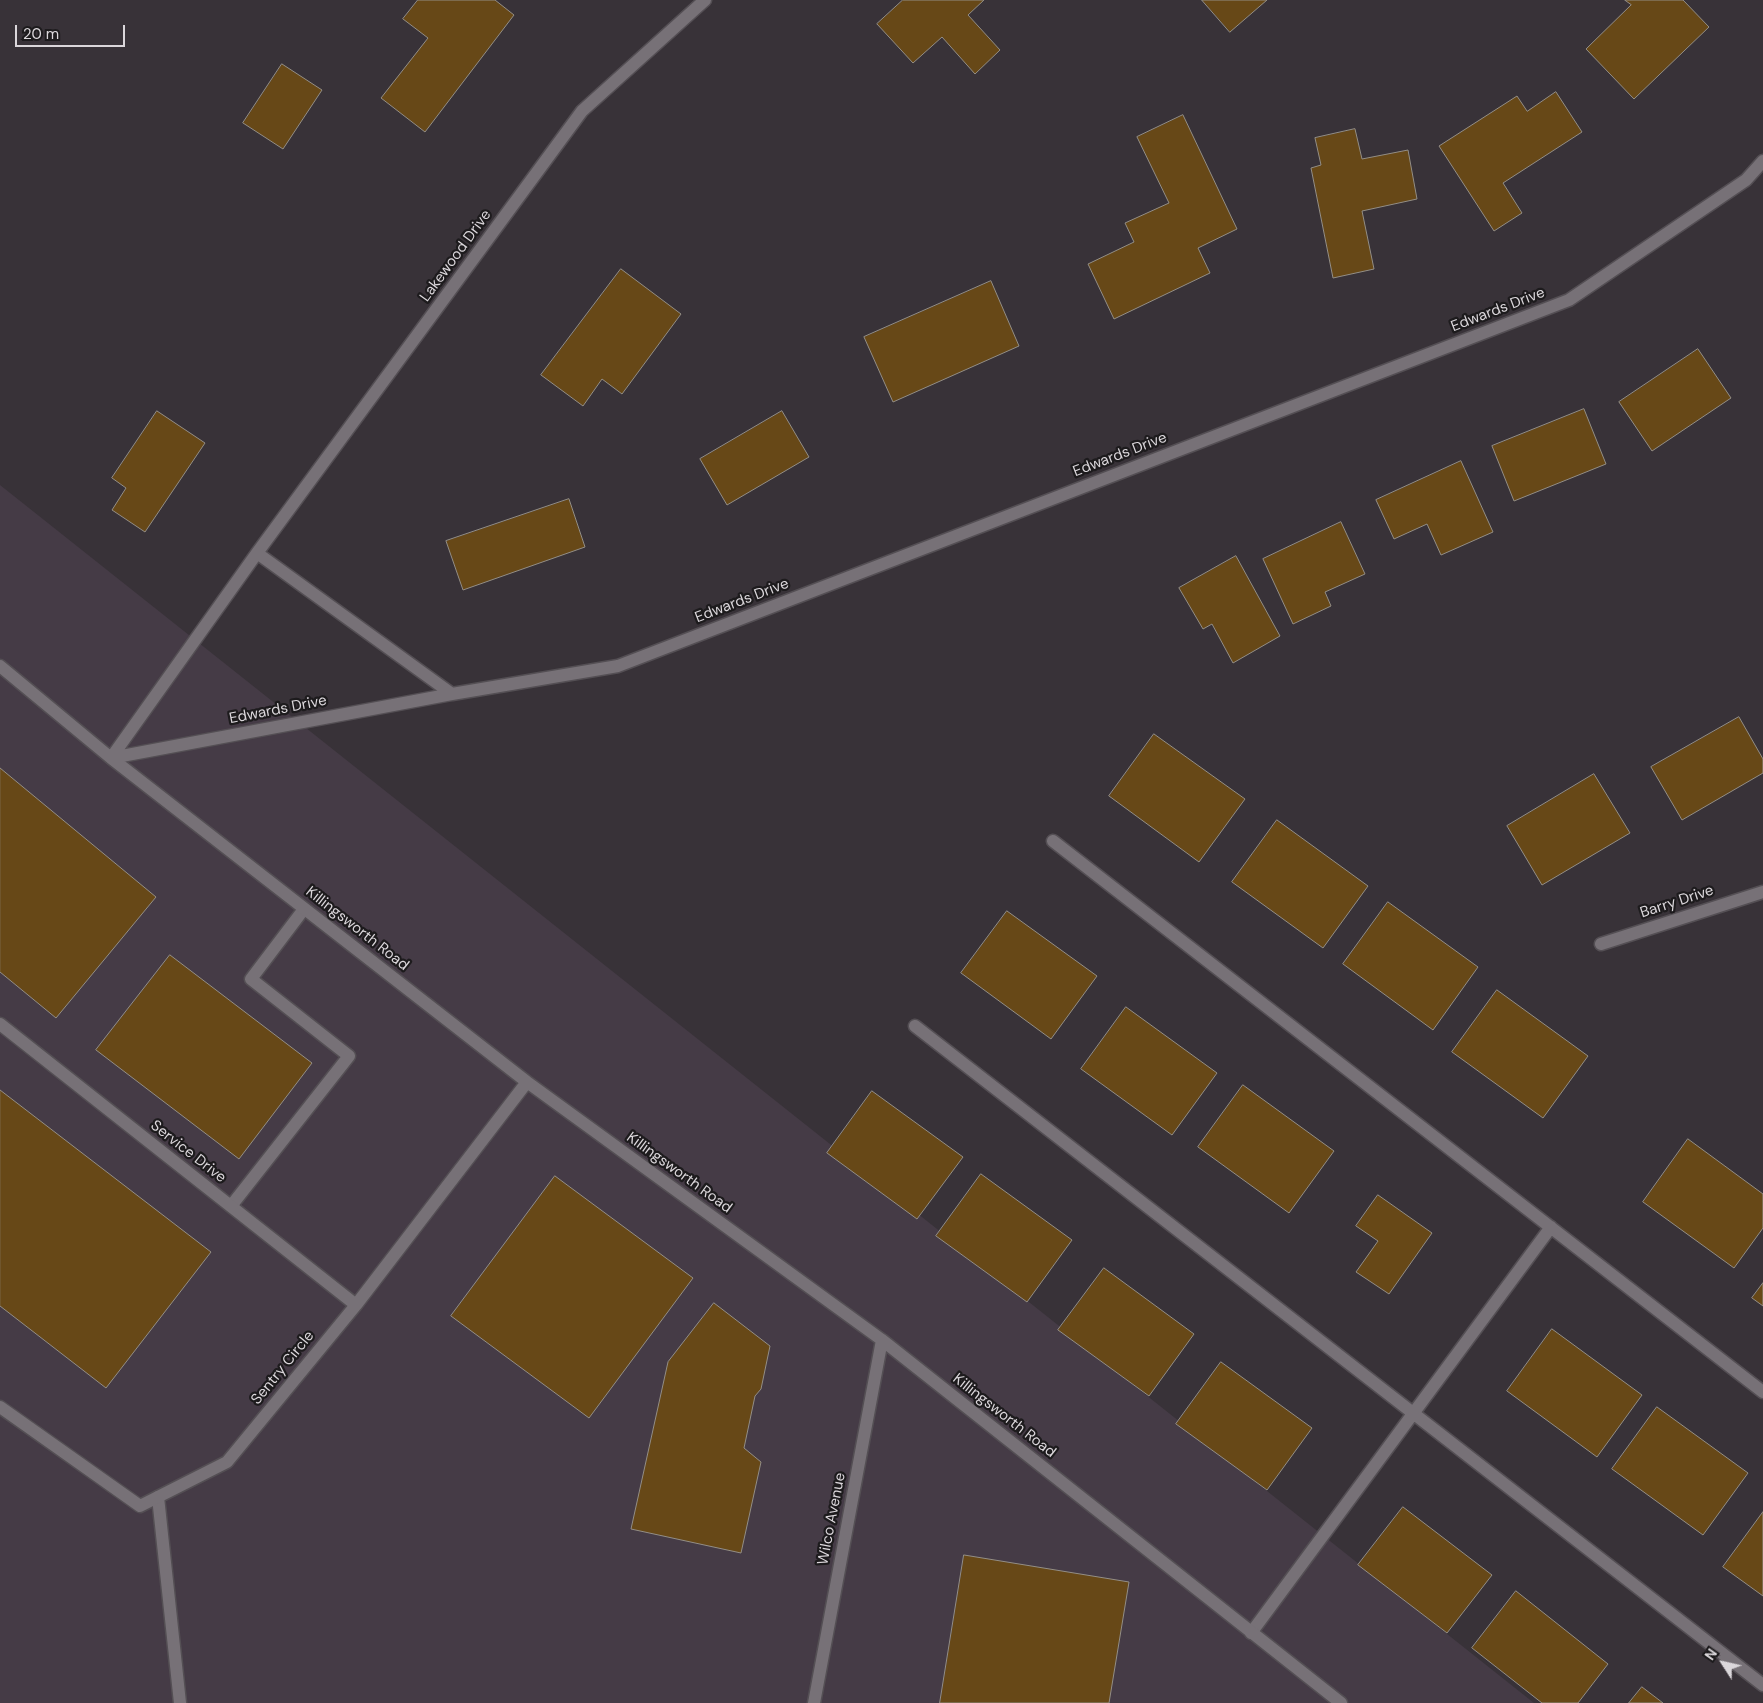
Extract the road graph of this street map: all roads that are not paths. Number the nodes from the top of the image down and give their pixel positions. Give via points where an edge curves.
1 (705, 0) edge
2 (1763, 162) edge
3 (257, 553) junction
4 (0, 666) edge
5 (452, 694) junction
6 (111, 758) junction
7 (1053, 841) dead end
8 (1763, 892) edge
9 (304, 909) junction
10 (1601, 944) dead end
11 (0, 1024) edge
12 (914, 1026) dead end
13 (527, 1082) junction
14 (231, 1206) junction
15 (1550, 1227) junction
16 (356, 1305) junction
17 (882, 1340) junction
18 (1763, 1392) edge
19 (0, 1407) edge
20 (1414, 1413) junction
21 (158, 1497) junction
22 (1251, 1634) junction
23 (1763, 1685) edge
24 (180, 1703) edge
25 (814, 1703) edge
26 (1341, 1703) edge

1 - 3 street, Lakewood Drive via 582,111
2 - 5 street, Edwards Drive via 1746,180 1568,300 618,666
3 - 5 street
3 - 6 street, Lakewood Drive
4 - 6 street, Killingsworth Road
5 - 6 street, Edwards Drive
6 - 9 street, Killingsworth Road
7 - 15 street
8 - 10 street, Barry Drive
9 - 13 street, Killingsworth Road
9 - 14 street via 251,979 349,1056
11 - 14 street, Service Drive
12 - 20 street
13 - 16 street, Sentry Circle
13 - 17 street, Killingsworth Road
14 - 16 street, Service Drive
15 - 18 street
15 - 20 street
16 - 21 street, Sentry Circle via 227,1462
17 - 22 street, Killingsworth Road
17 - 25 street, Wilco Avenue
19 - 21 street, Sentry Circle via 140,1506
20 - 22 street
20 - 23 street
21 - 24 street
22 - 26 street, Killingsworth Road

